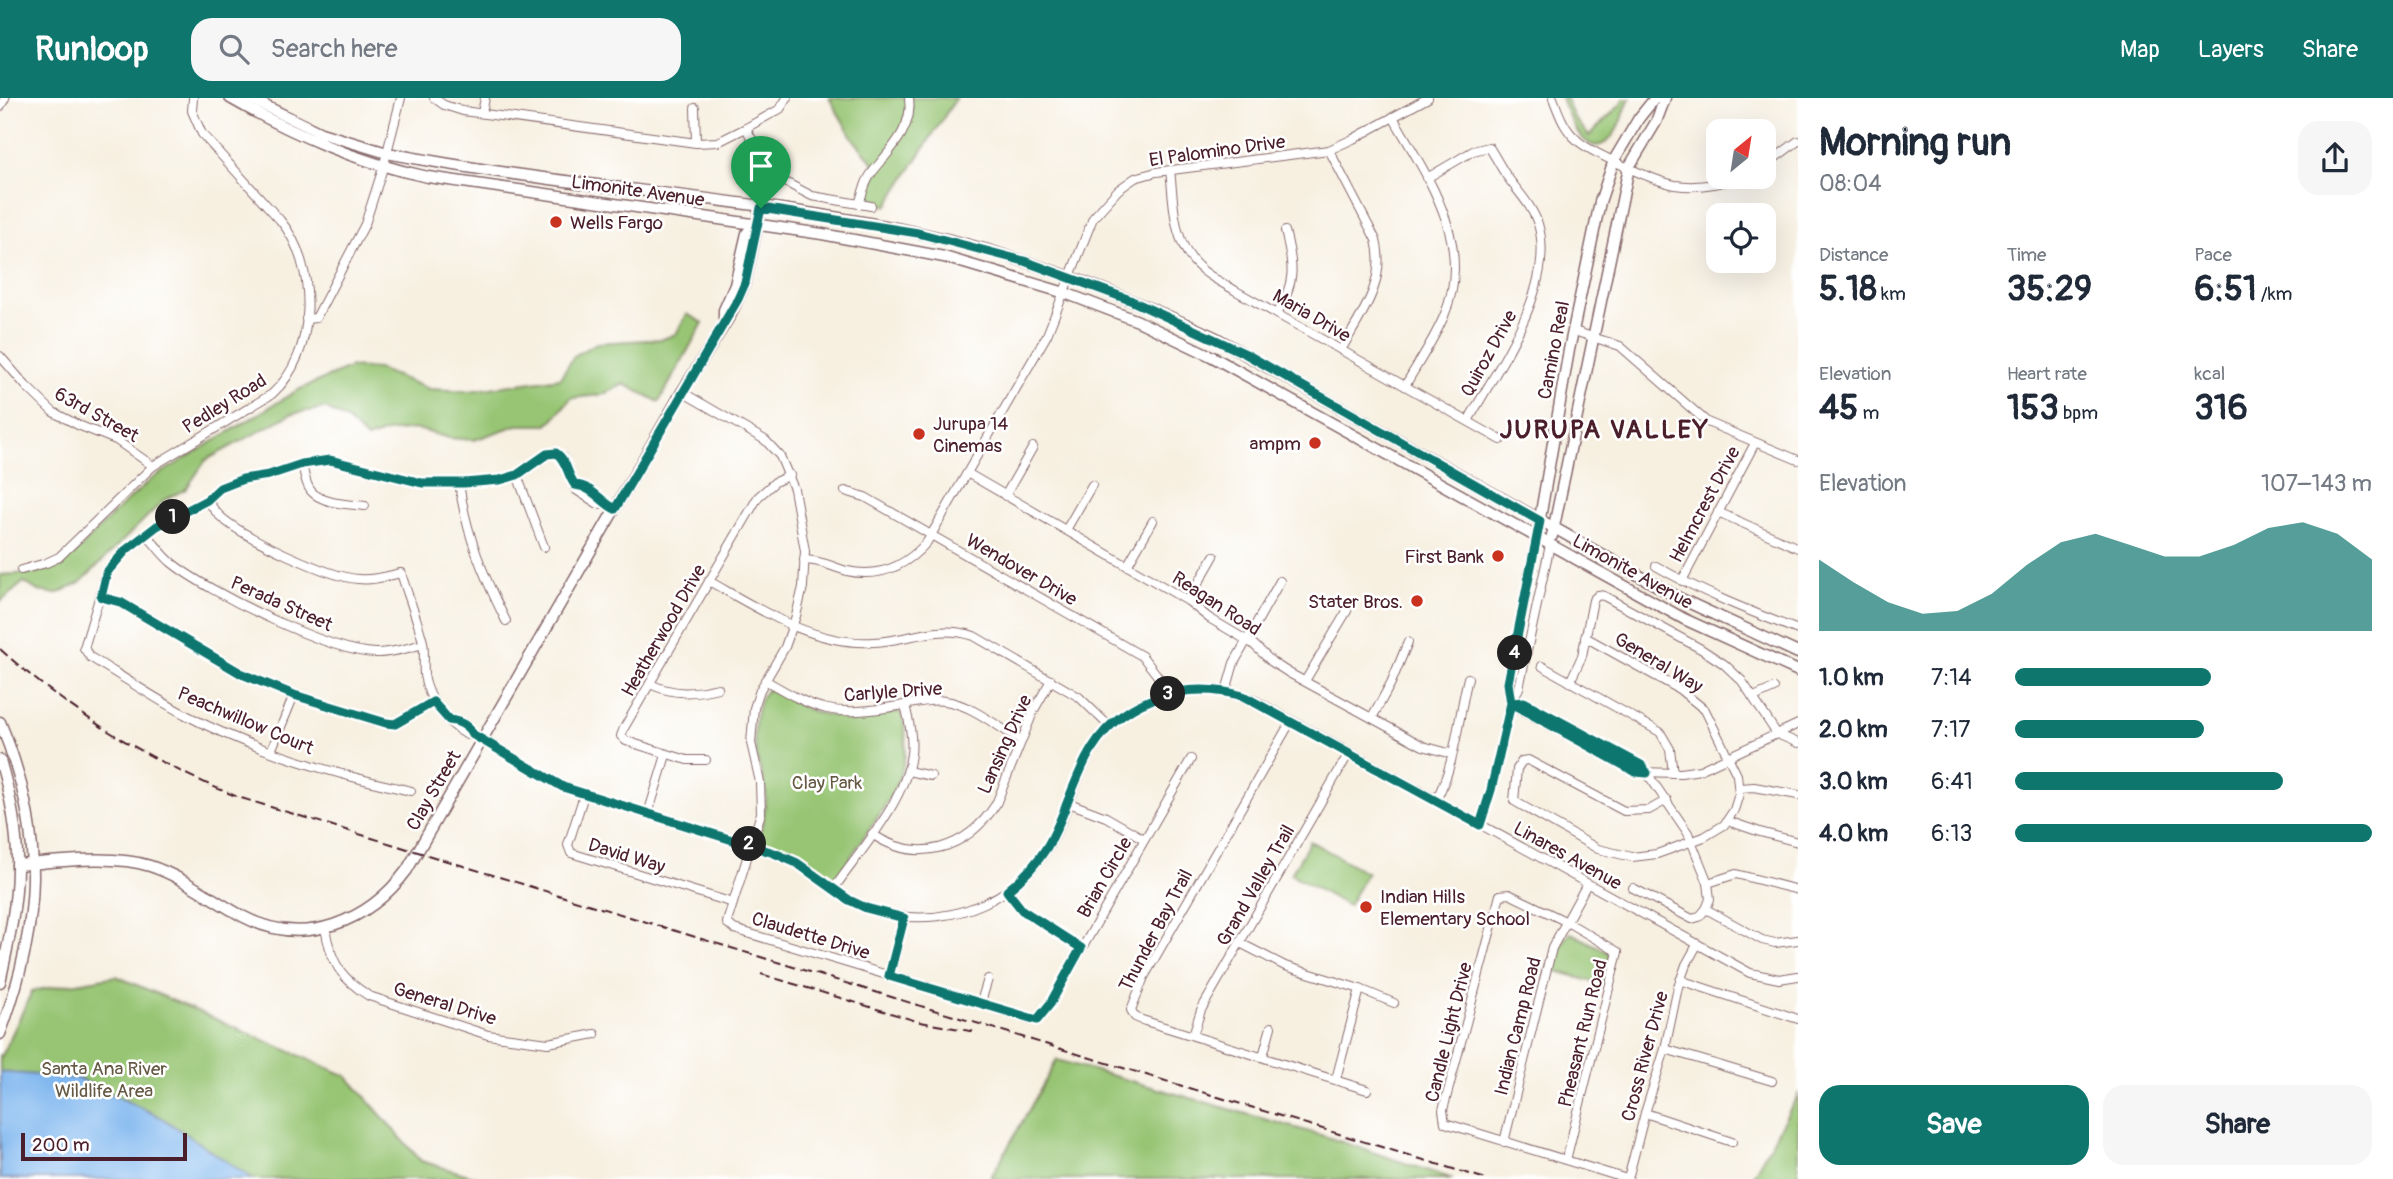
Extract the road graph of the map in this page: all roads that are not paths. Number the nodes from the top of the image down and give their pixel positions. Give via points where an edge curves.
1 (5, 98) edge
2 (193, 98) edge
3 (230, 98) edge
4 (248, 98) edge
5 (401, 98) edge
6 (435, 98) edge
7 (485, 98) edge
8 (787, 98) edge
9 (909, 98) edge
10 (1428, 98) edge
11 (1553, 98) edge
12 (1655, 98) edge
13 (1665, 98) edge
14 (0, 107) edge
15 (695, 108) dead end
16 (482, 113) junction
17 (1393, 117) junction
18 (746, 128) junction
19 (1798, 141) edge
20 (696, 143) junction
21 (1329, 150) junction
22 (387, 153) junction
23 (1776, 157) edge
24 (1614, 160) junction
25 (1629, 167) junction
26 (383, 168) junction
27 (1170, 170) junction
28 (1427, 178) junction
29 (765, 180) junction
30 (1706, 184) edge
31 (674, 195) junction
32 (585, 200) junction
33 (859, 204) junction
34 (871, 206) dead end
35 (761, 208) junction
36 (756, 225) junction
37 (1285, 231) dead end
38 (1071, 276) junction
39 (1065, 293) junction
40 (1277, 314) junction
41 (306, 319) junction
42 (1574, 331) junction
43 (1592, 337) junction
44 (1341, 350) junction
45 (0, 356) edge
46 (1405, 386) junction
47 (682, 392) junction
48 (1468, 421) junction
49 (1501, 440) dead end
50 (1755, 443) junction
51 (1033, 447) dead end
52 (1798, 460) edge
53 (302, 464) junction
54 (153, 466) junction
55 (967, 473) junction
56 (517, 475) junction
57 (790, 475) junction
58 (459, 483) junction
59 (1092, 485) dead end
60 (845, 491) dead end
61 (1005, 496) junction
62 (207, 500) junction
63 (365, 506) dead end
64 (615, 509) junction
65 (1718, 512) junction
66 (1153, 521) dead end
67 (1540, 521) junction
68 (1554, 529) junction
69 (1066, 530) junction
70 (147, 535) junction
71 (931, 535) junction
72 (1536, 537) junction
73 (1550, 545) junction
74 (544, 547) dead end
75 (1798, 548) edge
76 (1214, 556) dead end
77 (804, 560) junction
78 (1127, 566) junction
79 (1656, 566) dead end
80 (21, 570) dead end
81 (1682, 580) junction
82 (709, 581) junction
83 (1280, 581) dead end
84 (101, 597) junction
85 (1188, 601) junction
86 (1347, 611) dead end
87 (506, 621) dead end
88 (793, 625) junction
89 (1798, 630) edge
90 (1585, 637) junction
91 (1246, 641) junction
92 (1408, 642) dead end
93 (423, 644) junction
94 (1798, 653) edge
95 (1542, 666) dead end
96 (1798, 671) edge
97 (1468, 678) dead end
98 (765, 680) junction
99 (1051, 680) junction
100 (1305, 681) junction
101 (1570, 682) junction
102 (650, 684) junction
103 (718, 688) dead end
104 (1774, 688) dead end
105 (1226, 691) junction
106 (1166, 694) junction
107 (294, 695) junction
108 (1754, 697) junction
109 (433, 702) junction
110 (1511, 703) junction
111 (905, 705) junction
112 (1372, 718) junction
113 (1291, 721) junction
114 (0, 722) edge
115 (1798, 724) edge
116 (1110, 727) junction
117 (1777, 734) junction
118 (477, 737) junction
119 (1021, 740) junction
120 (1798, 743) edge
121 (271, 751) junction
122 (1349, 753) junction
123 (1452, 754) junction
124 (666, 755) junction
125 (1729, 758) junction
126 (0, 760) edge
127 (706, 760) dead end
128 (1191, 760) dead end
129 (908, 771) junction
130 (1647, 773) junction
131 (1673, 773) junction
132 (931, 776) dead end
133 (1739, 788) junction
134 (411, 791) dead end
135 (584, 795) junction
136 (1798, 795) edge
137 (1436, 800) junction
138 (1667, 800) junction
139 (1069, 803) junction
140 (648, 814) junction
141 (1728, 821) junction
142 (1480, 825) junction
143 (872, 834) junction
144 (1144, 839) junction
145 (1692, 842) junction
146 (1798, 842) edge
147 (751, 845) junction
148 (34, 863) junction
149 (18, 864) junction
150 (1708, 883) junction
151 (1587, 884) junction
152 (1633, 888) dead end
153 (832, 890) junction
154 (1798, 890) edge
155 (1007, 891) junction
156 (1509, 894) joint
157 (733, 904) junction
158 (1706, 909) junction
159 (904, 918) junction
160 (1567, 922) junction
161 (325, 929) junction
162 (1798, 940) edge
163 (1240, 943) junction
164 (1697, 945) junction
165 (1081, 948) junction
166 (889, 976) junction
167 (1798, 976) edge
168 (988, 979) dead end
169 (1680, 980) junction
170 (0, 982) edge
171 (1360, 989) junction
172 (981, 1002) junction
173 (1394, 1003) dead end
174 (1046, 1012) joint
175 (1798, 1019) edge
176 (1271, 1027) dead end
177 (0, 1034) edge
178 (596, 1034) dead end
179 (1194, 1035) junction
180 (1665, 1049) junction
181 (1264, 1056) junction
182 (1336, 1079) junction
183 (1772, 1081) dead end
184 (1367, 1090) dead end
185 (1645, 1113) junction
186 (1504, 1142) junction
187 (1732, 1142) dead end
188 (1566, 1160) junction
189 (1628, 1179) edge

1 - 14 street
2 - 41 street, Pedley Road via 195,124 202,134 291,233 302,258
3 - 26 main road, Limonite Avenue via 300,136
4 - 22 main road, Limonite Avenue via 321,133
5 - 22 street
6 - 16 street via 444,105
7 - 16 street
8 - 18 street via 780,109
9 - 33 street via 903,131 869,176
10 - 17 street, El Palomino Drive
11 - 24 street via 1566,128 1578,142
12 - 24 main road, Camino Real
13 - 25 main road, Camino Real
15 - 20 street
16 - 20 street
17 - 21 street, El Palomino Drive
17 - 28 street
18 - 20 street via 718,142
18 - 29 street, Clay Street via 763,162
19 - 23 street
21 - 27 street, El Palomino Drive
21 - 44 street via 1378,250 1376,286
22 - 26 street
22 - 31 main road, Limonite Avenue
24 - 25 street
24 - 42 main road, Camino Real via 1595,223
25 - 30 street via 1675,185
25 - 43 main road, Camino Real
26 - 32 main road, Limonite Avenue
26 - 41 street via 365,224 316,318
27 - 38 street, El Palomino Drive via 1136,178 1106,201 1090,225
27 - 40 street, Maria Drive via 1178,229 1189,256 1205,272
28 - 46 street via 1451,233 1454,279 1444,317
28 - 48 street, Quiroz Drive via 1473,151 1489,147 1538,222 1541,255 1528,314
29 - 33 street via 785,182 812,196
29 - 35 street, Clay Street
31 - 32 main road via 664,198 597,189
31 - 35 main road, Limonite Avenue
32 - 36 main road, Limonite Avenue
33 - 34 street
35 - 36 main road, Clay Street
35 - 38 main road, Limonite Avenue via 918,233
36 - 39 main road, Limonite Avenue via 916,251
36 - 47 main road, Clay Street via 745,283
37 - 40 street via 1293,273 1289,293
38 - 39 street, El Palomino Drive
38 - 67 main road, Limonite Avenue via 1232,346
39 - 55 street, El Palomino Drive via 1047,335
39 - 72 main road, Limonite Avenue via 1211,356
40 - 44 street, Maria Drive
41 - 54 street, Pedley Road via 299,352 284,383
42 - 43 street
42 - 67 main road, Camino Real
43 - 50 street via 1620,346 1707,422
43 - 68 main road, Camino Real
44 - 46 street, Maria Drive
45 - 54 street, 63rd Street via 53,412 116,440
46 - 48 street, Maria Drive
47 - 57 street via 765,440
47 - 64 main road, Clay Street
48 - 49 street, Maria Drive
50 - 52 street
50 - 65 street, Helmcrest Drive
51 - 61 street
53 - 58 street via 330,460 422,483
53 - 62 street via 243,479 220,488
53 - 63 street via 309,489 316,495
54 - 80 street, Pedley Road via 59,556
55 - 61 street, Reagan Road
55 - 71 street, El Palomino Drive
56 - 58 street
56 - 64 street via 547,454 556,453 563,457 576,490
56 - 74 street
57 - 77 street via 803,529
57 - 82 street, Heatherwood Drive via 758,497
58 - 87 street via 471,544
59 - 69 street
60 - 71 street, Wendover Drive via 865,497
61 - 69 street, Reagan Road
62 - 70 street
62 - 93 street via 221,518 318,568 360,580 401,573
64 - 118 main road, Clay Street
65 - 75 street
65 - 81 street, Helmcrest Drive
66 - 78 street
67 - 68 main road, Limonite Avenue
67 - 72 main road, Camino Real
68 - 73 main road, Camino Real
68 - 94 main road, Limonite Avenue via 1679,598
69 - 78 street, Reagan Road
70 - 84 street via 107,572
70 - 93 street, Perada Street via 170,562 192,577 306,635 375,653
71 - 77 street, El Palomino Drive via 911,558 879,572 858,573
71 - 106 street, Wendover Drive via 1142,656
72 - 73 main road, Limonite Avenue
72 - 110 street, Camino Real via 1508,683
73 - 96 main road, Limonite Avenue via 1684,619
73 - 110 street, Camino Real via 1519,688
76 - 85 street
77 - 88 street via 803,587
78 - 85 street, Reagan Road
79 - 81 street
81 - 89 street
82 - 88 street
82 - 102 street, Heatherwood Drive
83 - 91 street
84 - 107 street via 120,602 242,674
84 - 121 street, Peachwillow Court via 84,648 90,657 184,714
85 - 91 street, Reagan Road
86 - 100 street
88 - 98 street
88 - 99 street via 860,642 942,630 962,632
90 - 101 street
90 - 108 street via 1593,600 1604,596 1714,656
90 - 125 street, General Way via 1697,702
91 - 100 street, Reagan Road
91 - 105 street
92 - 112 street
93 - 109 street via 424,674
95 - 101 street
97 - 123 street
98 - 111 street, Carlyle Drive via 822,709 860,713
98 - 147 street via 754,708 751,734 761,805
99 - 116 street via 1079,697
99 - 119 street, Lansing Drive
100 - 112 street, Reagan Road
101 - 131 street via 1660,732 1670,749
102 - 103 street via 687,694
102 - 124 street, Heatherwood Drive via 621,736
104 - 108 street
105 - 106 street, Linares Avenue
105 - 113 street, Linares Avenue
106 - 116 street, Linares Avenue via 1136,706
107 - 109 street via 395,724
107 - 121 street
108 - 117 street
109 - 118 street, Linares Avenue via 452,727
110 - 130 street via 1636,772
110 - 142 street, Camino Real
111 - 119 street, Carlyle Drive via 941,700 954,703
111 - 129 street via 911,736
112 - 123 street, Reagan Road via 1423,746
113 - 122 street, Linares Avenue
113 - 179 street, Thunder Bay Trail via 1144,977 1131,1010 1142,1020
114 - 148 main road via 25,793
115 - 117 street
116 - 139 street, Linares Avenue via 1086,759
117 - 120 street
117 - 125 street
118 - 135 street, Linares Avenue via 552,782
118 - 161 main road, Clay Street via 399,880 360,914
119 - 143 street, Lansing Drive via 996,804 972,833 952,844 925,850 902,848
121 - 134 street, Peachwillow Court via 345,777
122 - 137 street, Linares Avenue
122 - 163 street, Grand Valley Trail
123 - 137 street
124 - 127 street, Heatherwood Drive
124 - 140 street
125 - 131 street via 1700,770
125 - 133 street, General Way
126 - 149 main road
128 - 144 street, Brian Circle
129 - 132 street
129 - 143 street
130 - 131 street
130 - 138 street
133 - 136 street
133 - 141 street
135 - 140 street, Linares Avenue
135 - 157 street, David Way via 568,845 571,853
137 - 142 street, Linares Avenue
138 - 145 street
138 - 145 street via 1649,810 1625,811 1528,760 1520,764 1513,796 1518,805 1598,849 1623,856 1648,856
139 - 144 street
139 - 155 street, Linares Avenue via 1048,849
140 - 147 street, Linares Avenue
141 - 145 street
141 - 146 street
142 - 151 street, Linares Avenue
143 - 153 street
144 - 165 street, Brian Circle
145 - 150 street
147 - 153 street, Linares Avenue via 797,863
147 - 157 street
148 - 149 main road, Clay Street
148 - 161 main road, Clay Street via 137,863 169,874 250,920 282,928
148 - 177 main road via 25,955
149 - 170 main road
150 - 154 street via 1736,874
150 - 158 street
151 - 160 street, Indian Camp Road
151 - 164 street, Linares Avenue
152 - 158 street via 1692,919
153 - 159 street, Linares Avenue via 866,908
155 - 159 street, Linares Avenue via 964,911
155 - 165 street via 1022,910
156 - 160 street, Pheasant Run Road
156 - 186 street, Candle Light Drive via 1500,895 1443,1111 1445,1123
157 - 166 street, Claudette Drive via 727,923 734,929
158 - 162 street via 1762,940
159 - 166 street
160 - 186 street, Indian Camp Road via 1552,948
160 - 188 street, Pheasant Run Road via 1618,953
161 - 178 street, General Drive via 336,966 369,996 488,1035 548,1043
163 - 171 street via 1285,966
163 - 179 street, Grand Valley Trail via 1201,1010
164 - 167 street, Linares Avenue via 1756,975
164 - 169 street, Cross River Drive
165 - 174 street, Brian Circle
166 - 172 street, Claudette Drive
168 - 172 street
169 - 175 street
169 - 180 street, Cross River Drive
171 - 173 street
171 - 182 street
172 - 174 street, Claudette Drive via 1037,1020
176 - 181 street
179 - 181 street, Thunder Bay Trail
180 - 183 street
180 - 185 street, Cross River Drive
181 - 182 street, Thunder Bay Trail
182 - 184 street, Thunder Bay Trail
185 - 187 street
185 - 189 street, Cross River Drive
186 - 188 street, Candle Light Drive
188 - 189 street, Candle Light Drive

